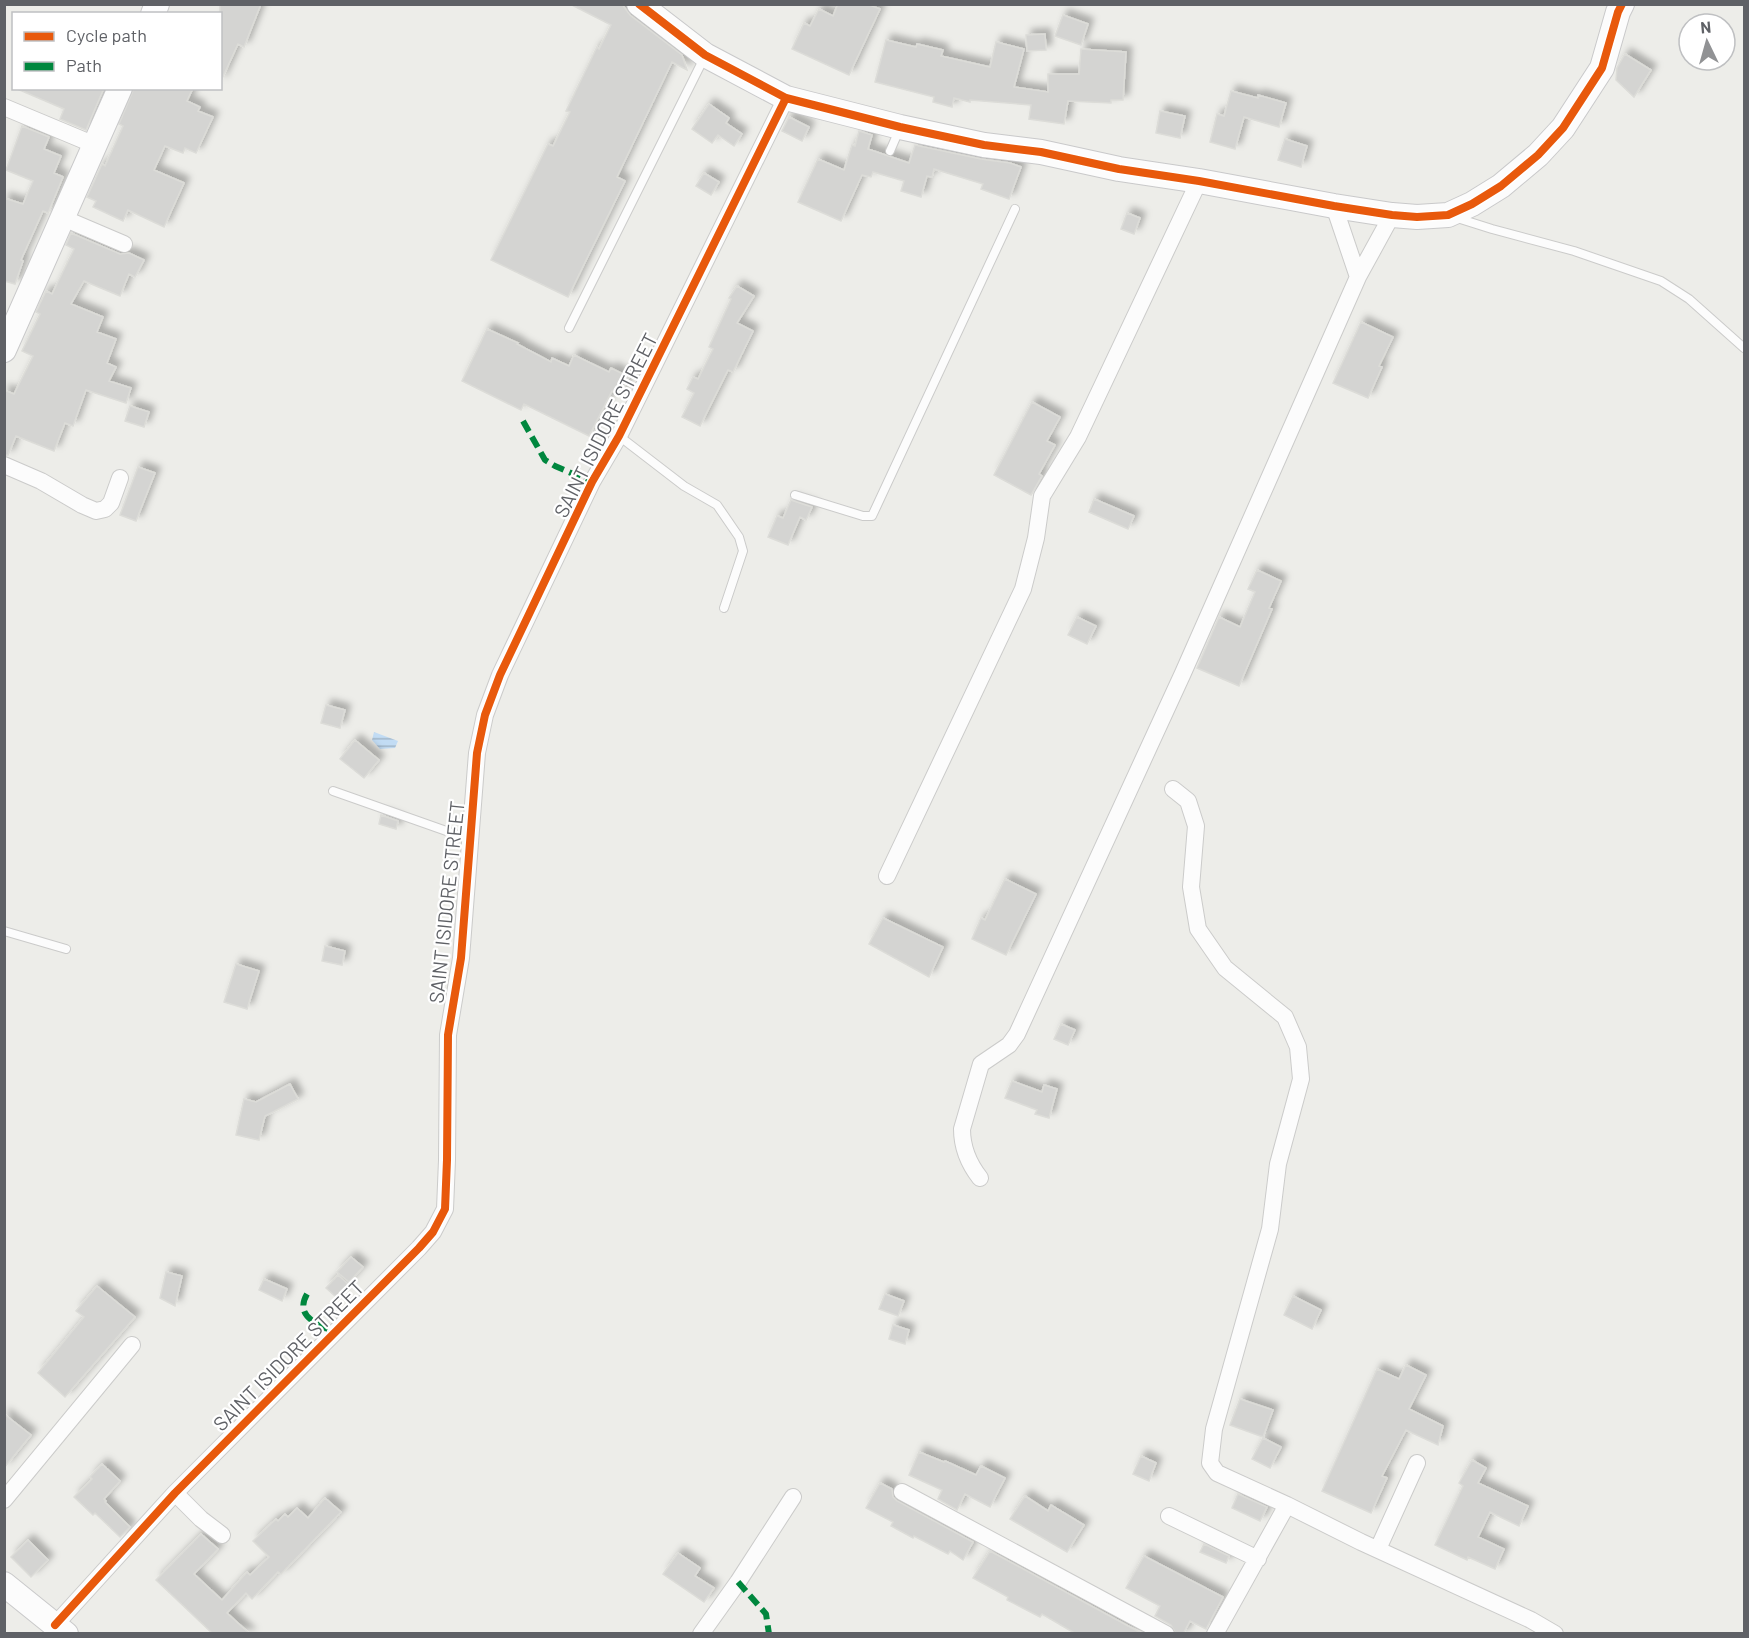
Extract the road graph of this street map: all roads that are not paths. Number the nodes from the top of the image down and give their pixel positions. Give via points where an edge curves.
1 (639, 4) edge
2 (1622, 4) edge
3 (705, 55) junction
4 (119, 90) edge
5 (786, 98) junction
6 (4, 107) edge
7 (900, 127) junction
8 (95, 145) junction
9 (890, 151) dead end
10 (1199, 181) junction
11 (1334, 206) junction
12 (1015, 208) dead end
13 (1392, 215) junction
14 (1448, 215) junction
15 (63, 218) junction
16 (124, 244) dead end
17 (1358, 277) junction
18 (569, 328) dead end
19 (1744, 348) edge
20 (4, 350) edge
21 (619, 436) junction
22 (4, 465) edge
23 (120, 478) dead end
24 (795, 495) dead end
25 (724, 608) dead end
26 (1173, 789) dead end
27 (333, 791) dead end
28 (469, 839) junction
29 (887, 876) dead end
30 (4, 931) edge
31 (66, 949) dead end
32 (980, 1178) dead end
33 (132, 1345) dead end
34 (1417, 1463) dead end
35 (175, 1492) junction
36 (902, 1492) dead end
37 (793, 1497) dead end
38 (4, 1500) edge
39 (1287, 1505) junction
40 (1169, 1516) dead end
41 (222, 1535) dead end
42 (1378, 1550) junction
43 (1258, 1559) junction
44 (4, 1584) edge
45 (61, 1629) edge
46 (701, 1634) edge
47 (1166, 1634) edge
48 (1215, 1634) edge
49 (1555, 1634) edge

1 - 3 street
2 - 14 street via 1602,68 1563,128 1501,186
3 - 5 street
3 - 18 lane
4 - 8 street
5 - 7 street
5 - 21 street, SAINT ISIDORE STREET
6 - 8 street
7 - 9 lane
7 - 10 street
8 - 15 street
10 - 11 street
10 - 29 street via 1078,437 1042,496 1023,589
11 - 13 street
11 - 17 street
12 - 24 lane via 872,516
13 - 14 street
13 - 17 street
14 - 19 lane via 1661,281 1689,299
15 - 16 street
15 - 20 street
17 - 32 street via 1183,673 1017,1034 1009,1045 981,1064 962,1129 970,1166
21 - 25 lane via 684,486 717,505 739,537 743,551
21 - 28 street, SAINT ISIDORE STREET via 592,482 500,675 485,715 477,753
22 - 23 street via 96,511 111,503
26 - 39 street via 1188,801 1196,826 1191,887 1198,929 1225,968 1285,1017 1298,1047 1301,1078 1278,1164 1270,1229 1214,1429 1210,1463 1217,1473
27 - 28 lane
28 - 35 street, SAINT ISIDORE STREET via 461,958 448,1035 447,1160 441,1220 419,1248
30 - 31 lane
33 - 38 street
34 - 42 street
35 - 41 street
35 - 45 street, SAINT ISIDORE STREET
36 - 47 street
37 - 46 street
39 - 42 street
39 - 43 street
40 - 43 street
42 - 49 street
43 - 48 street
44 - 45 street

